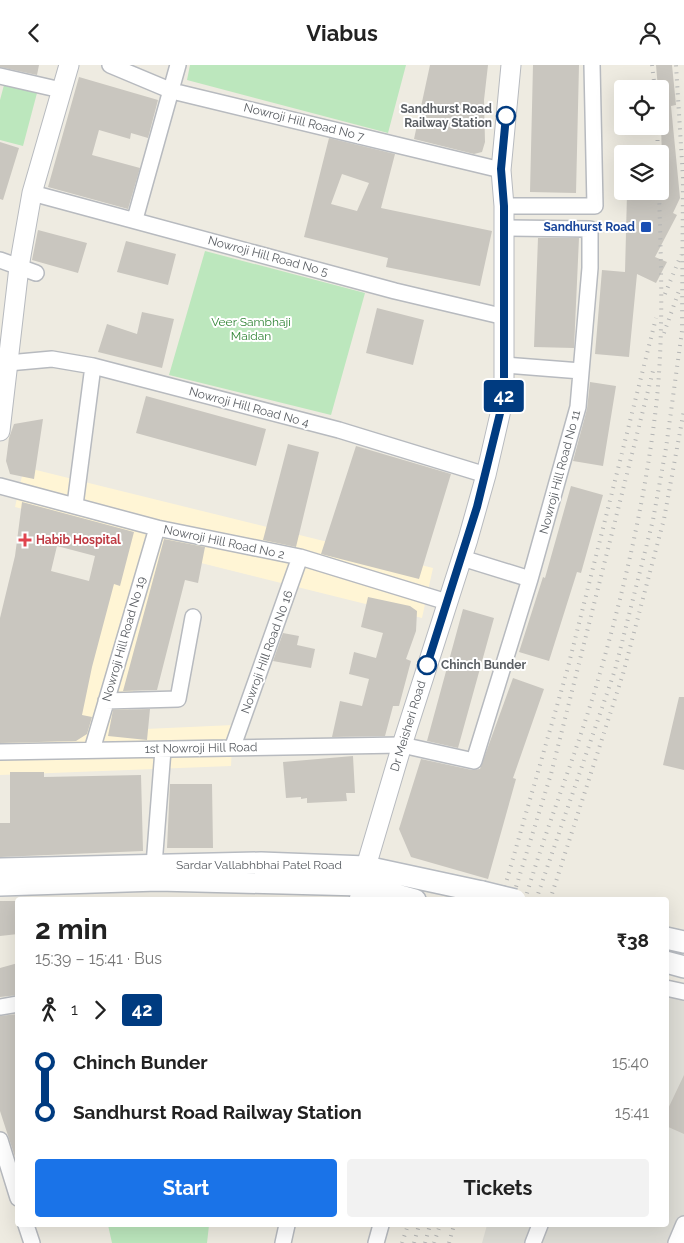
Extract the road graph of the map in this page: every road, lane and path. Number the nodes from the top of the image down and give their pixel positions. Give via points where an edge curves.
1 (69, 65) edge
2 (110, 65) edge
3 (178, 65) edge
4 (511, 65) edge
5 (592, 65) edge
6 (0, 76) edge
7 (61, 89) junction
8 (172, 91) junction
9 (501, 169) junction
10 (32, 193) junction
11 (504, 206) junction
12 (135, 219) junction
13 (504, 228) junction
14 (0, 260) edge
15 (28, 270) junction
16 (505, 317) junction
17 (5, 358) edge
18 (504, 365) junction
19 (93, 366) junction
20 (581, 371) junction
21 (0, 431) edge
22 (486, 475) junction
23 (0, 486) edge
24 (75, 505) junction
25 (157, 528) junction
26 (300, 557) junction
27 (462, 558) junction
28 (530, 579) junction
29 (447, 602) junction
30 (193, 617) dead end
31 (106, 701) junction
32 (402, 745) junction
33 (233, 746) junction
34 (92, 750) junction
35 (163, 750) junction
36 (0, 752) edge
37 (474, 761) joint
38 (0, 869) edge
39 (156, 873) junction
40 (361, 884) edge
41 (0, 885) edge
42 (405, 897) edge
43 (502, 897) edge
44 (669, 939) edge
45 (684, 942) edge
46 (669, 963) edge
47 (684, 967) edge
48 (669, 989) edge
49 (684, 992) edge
50 (15, 1004) edge
51 (0, 1007) edge
52 (0, 1140) edge
53 (12, 1161) edge
54 (15, 1180) edge
55 (684, 1224) edge
56 (27, 1227) edge
57 (286, 1227) edge
58 (380, 1227) edge
59 (539, 1227) edge
60 (32, 1243) edge
61 (282, 1243) edge
62 (376, 1243) edge
63 (533, 1243) edge
64 (676, 1243) edge

1 - 7 street
2 - 8 street, Nowroji Hill Road No 7
3 - 8 street
4 - 9 street, Dr Meisheri Road
5 - 11 street via 595,206
6 - 7 street
7 - 10 street
8 - 9 street, Nowroji Hill Road No 7
8 - 12 street
9 - 11 street, Dr Meisheri Road
10 - 12 street, Nowroji Hill Road No 5
10 - 15 street
11 - 13 street, Dr Meisheri Road
12 - 16 street, Nowroji Hill Road No 5 via 395,291
13 - 16 street, Dr Meisheri Road
13 - 20 street, Nowroji Hill Road No 11 via 590,229
14 - 15 street
15 - 17 street
16 - 18 street, Dr Meisheri Road
17 - 19 street, Nowroji Hill Road No 4 via 52,359
17 - 21 street
18 - 20 street
18 - 22 street, Dr Meisheri Road via 504,397
19 - 22 street, Nowroji Hill Road No 4 via 339,430
19 - 24 street
20 - 28 street, Nowroji Hill Road No 11 via 578,407
22 - 27 street, Dr Meisheri Road
23 - 24 street, Nowroji Hill Road No 2
24 - 25 street, Nowroji Hill Road No 2
25 - 26 street, Nowroji Hill Road No 2
25 - 31 street, Nowroji Hill Road No 19
26 - 29 street, Nowroji Hill Road No 2
26 - 33 street, Nowroji Hill Road N0 16
27 - 28 street
27 - 29 street, Dr Meisheri Road
28 - 37 street, Nowroji Hill Road No 11
29 - 32 street, Dr Meisheri Road
30 - 31 street via 178,699
31 - 34 street, Nowroji Hill Road No 19
32 - 33 street, 1st Nowroji Hill Road
32 - 37 street, 1st Nowroji Hill Road
32 - 40 street, Dr Meisheri Road
33 - 35 street, 1st Nowroji Hill Road
34 - 35 street, 1st Nowroji Hill Road
34 - 36 street, 1st Nowroji Hill Road
35 - 39 street
38 - 39 main road, Sardar Vallabhbhai Patel Road
39 - 40 main road, Sardar Vallabhbhai Patel Road
39 - 41 main road, Sardar Vallabhbhai Patel Road
40 - 42 main road, Sardar Vallabhbhai Patel Road
40 - 43 main road, Sardar Vallabhbhai Patel Road, bridge via 482,892
44 - 45 main road
46 - 47 main road
48 - 49 street
50 - 51 street
52 - 53 street
53 - 54 street
55 - 64 street
56 - 60 street
57 - 61 street
58 - 62 street
59 - 63 street

